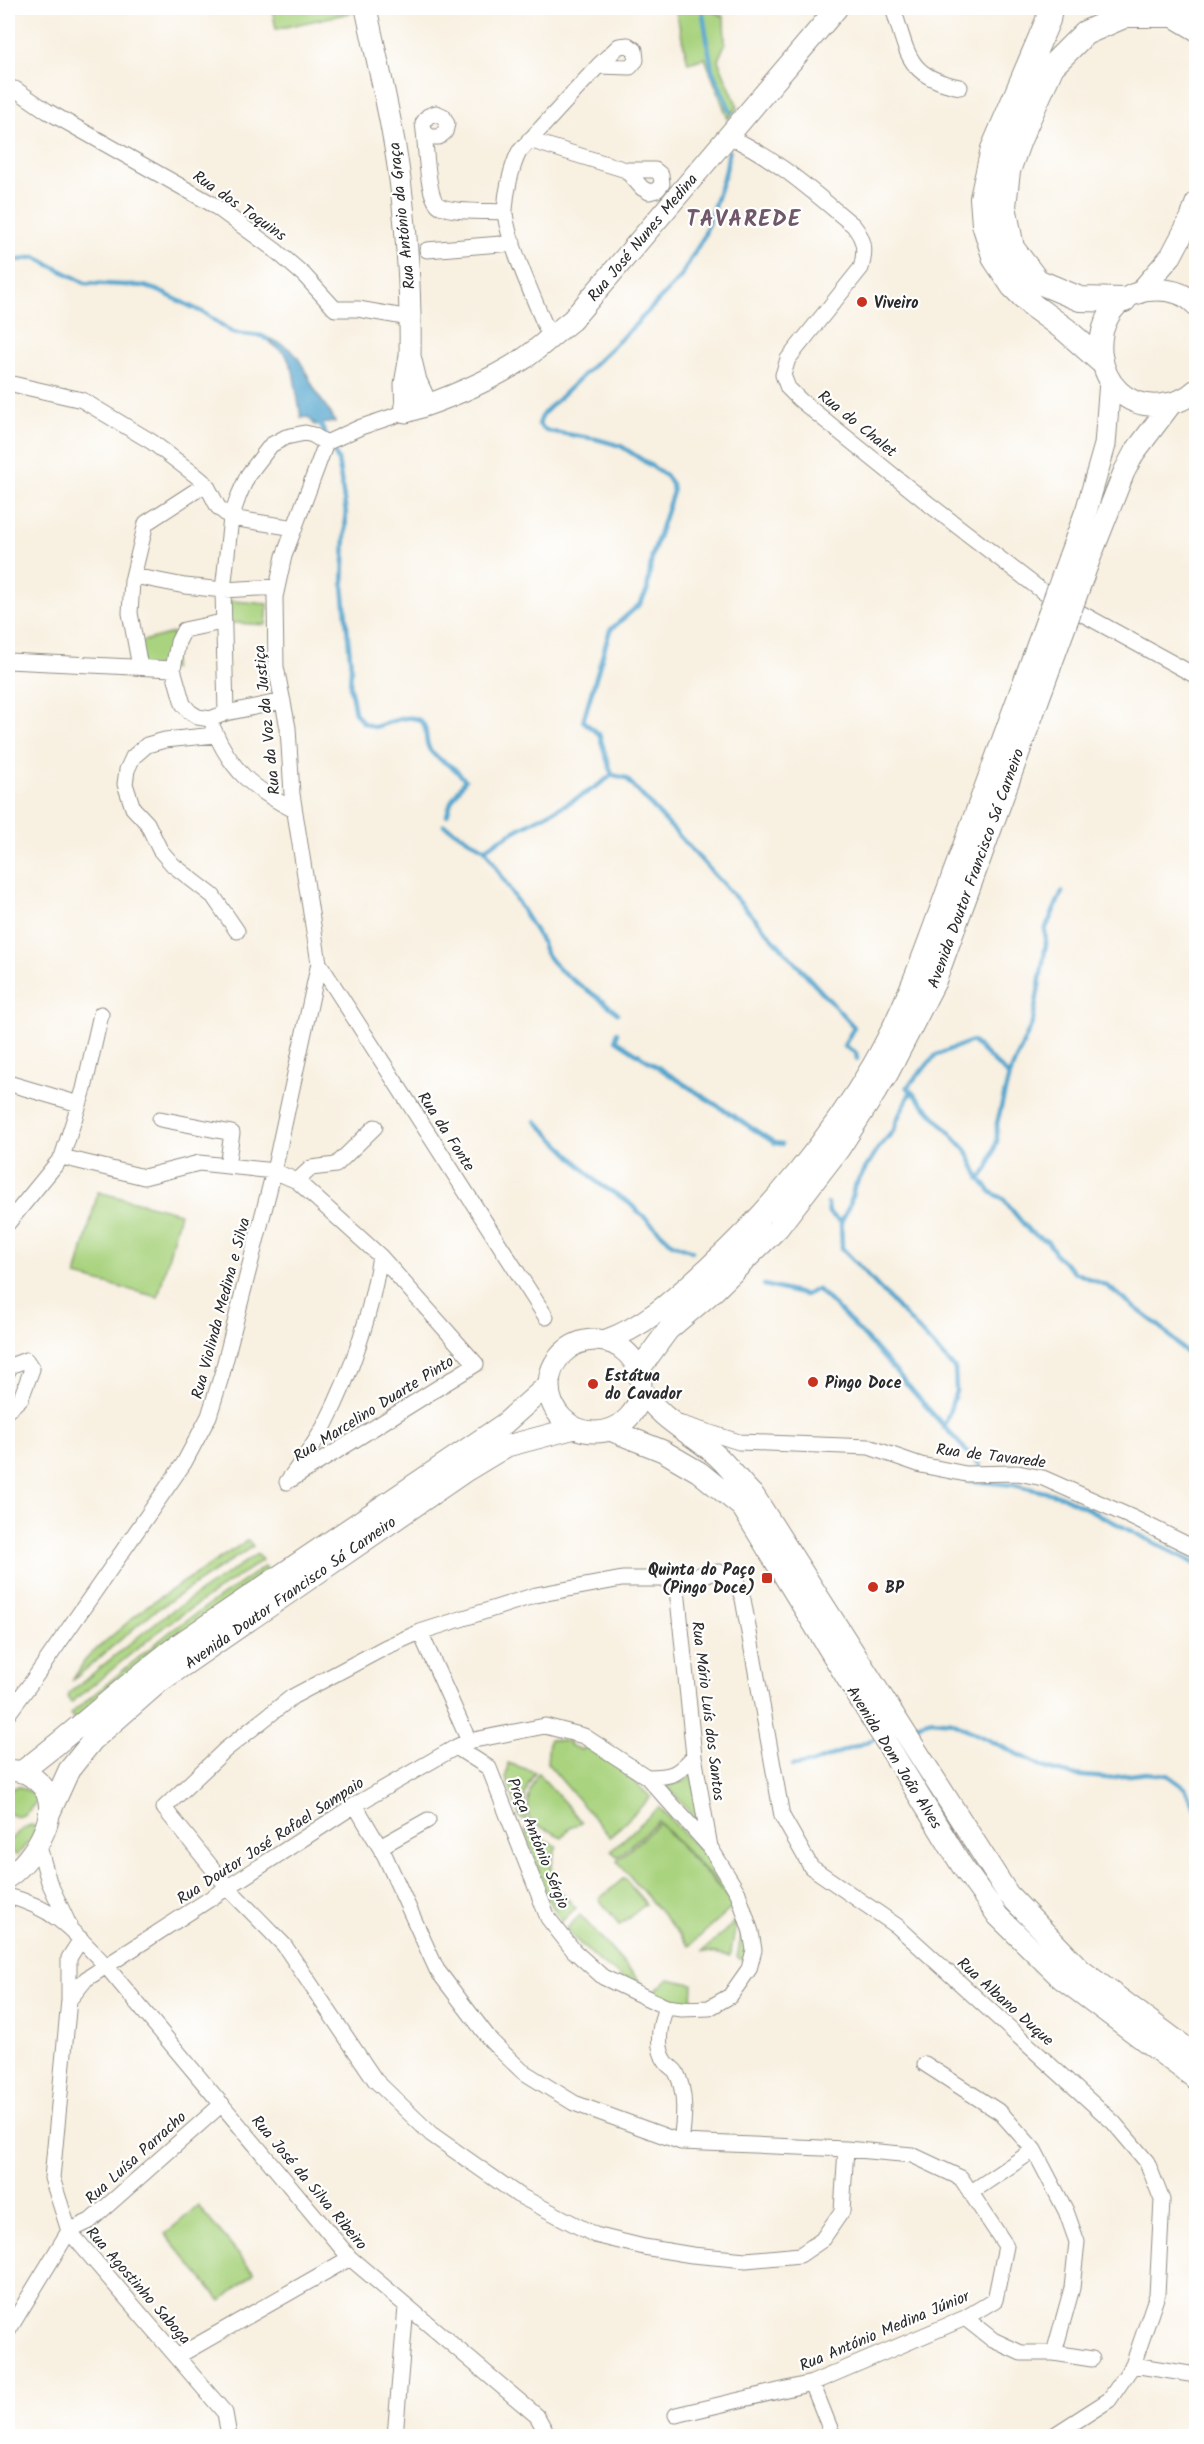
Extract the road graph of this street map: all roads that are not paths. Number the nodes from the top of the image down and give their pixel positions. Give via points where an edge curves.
1 (366, 8) edge
2 (837, 8) edge
3 (894, 8) edge
4 (1050, 8) edge
5 (1197, 28) edge
6 (598, 66) dead end
7 (960, 87) dead end
8 (15, 89) dead end
9 (424, 131) dead end
10 (1010, 135) junction
11 (728, 136) junction
12 (529, 140) junction
13 (626, 170) dead end
14 (1197, 203) edge
15 (505, 212) junction
16 (513, 243) junction
17 (427, 250) dead end
18 (1131, 296) junction
19 (1197, 305) edge
20 (411, 318) junction
21 (550, 338) junction
22 (410, 356) junction
23 (1106, 371) junction
24 (8, 382) edge
25 (1195, 393) edge
26 (1171, 404) junction
27 (428, 405) junction
28 (406, 412) junction
29 (326, 443) junction
30 (206, 484) junction
31 (231, 518) junction
32 (295, 528) junction
33 (1078, 560) junction
34 (134, 576) junction
35 (277, 587) junction
36 (223, 590) junction
37 (1057, 620) junction
38 (222, 622) junction
39 (8, 662) edge
40 (140, 667) junction
41 (173, 669) junction
42 (1197, 676) edge
43 (283, 700) junction
44 (226, 713) junction
45 (210, 720) junction
46 (216, 735) junction
47 (294, 810) junction
48 (237, 931) dead end
49 (319, 963) junction
50 (101, 1014) dead end
51 (8, 1083) edge
52 (79, 1104) junction
53 (160, 1119) dead end
54 (375, 1127) dead end
55 (62, 1157) junction
56 (227, 1166) junction
57 (274, 1172) junction
58 (297, 1181) junction
59 (8, 1223) edge
60 (380, 1256) junction
61 (546, 1317) dead end
62 (604, 1341) junction
63 (8, 1371) edge
64 (639, 1380) junction
65 (549, 1384) junction
66 (8, 1410) edge
67 (664, 1418) junction
68 (575, 1428) junction
69 (610, 1430) junction
70 (1197, 1549) edge
71 (676, 1580) junction
72 (420, 1632) junction
73 (8, 1714) edge
74 (463, 1744) junction
75 (694, 1756) junction
76 (11, 1769) edge
77 (647, 1777) junction
78 (355, 1805) junction
79 (50, 1812) junction
80 (428, 1820) dead end
81 (38, 1843) junction
82 (380, 1847) junction
83 (710, 1847) junction
84 (8, 1877) edge
85 (229, 1889) junction
86 (8, 1896) edge
87 (69, 1925) junction
88 (81, 1940) junction
89 (106, 1966) junction
90 (69, 2000) junction
91 (666, 2007) junction
92 (1197, 2055) edge
93 (926, 2064) dead end
94 (1197, 2079) edge
95 (222, 2104) junction
96 (681, 2142) junction
97 (846, 2149) junction
98 (1034, 2150) junction
99 (970, 2193) junction
100 (69, 2231) junction
101 (350, 2258) junction
102 (406, 2307) junction
103 (965, 2318) junction
104 (8, 2331) edge
105 (1054, 2353) junction
106 (178, 2356) junction
107 (1092, 2359) dead end
108 (1133, 2365) junction
109 (1197, 2375) edge
110 (812, 2383) junction
111 (676, 2415) dead end
112 (229, 2436) edge
113 (395, 2436) edge
114 (548, 2436) edge
115 (833, 2436) edge
116 (1053, 2436) edge

1 - 20 main road, Rua António da Graça via 402,197
2 - 11 main road, Rua José Nunes Medina
3 - 7 street via 914,66 926,77
4 - 10 main road
5 - 10 main road via 1174,15 1126,15 1085,33 1052,66
6 - 12 street
8 - 20 street, Rua dos Toquins via 46,111 212,204 275,250 335,309
9 - 15 street via 432,196 438,206
10 - 18 main road via 1004,206 1012,248 1037,281 1080,299
10 - 23 main road via 986,174 982,198 986,232 995,259 1021,296 1066,330
11 - 21 main road, Rua José Nunes Medina via 572,320
11 - 42 street, Rua do Chalet via 777,162 853,225 862,237 866,253 861,268 788,359 783,375 788,387 930,505 1046,594
12 - 13 street
12 - 15 street via 514,162
14 - 18 main road via 1171,256
15 - 16 street
16 - 17 street
16 - 21 street
18 - 19 main road via 1157,289 1176,292
18 - 23 main road, Avenida Doutor Francisco Sá Carneiro via 1112,312 1104,327 1100,344
20 - 22 main road, Rua António da Graça
21 - 27 main road, Rua José Nunes Medina via 515,364 465,391
22 - 27 main road, Rua António da Graça
22 - 28 main road, Rua António da Graça
23 - 26 main road via 1122,394 1137,402
23 - 33 main road, Avenida Doutor Francisco Sá Carneiro via 1105,445 1087,508
24 - 30 street via 82,400 152,442
25 - 26 main road
26 - 33 main road, Avenida Doutor Francisco Sá Carneiro via 1134,453
27 - 28 main road, Rua José Nunes Medina
28 - 29 street
29 - 31 street via 305,433 286,437 271,446 248,475
29 - 32 street, Rua da Voz da Justiça
30 - 31 street via 218,507
30 - 34 street via 146,523
31 - 32 street
31 - 36 street
32 - 35 street, Rua da Voz da Justiça
33 - 37 main road, Avenida Doutor Francisco Sá Carneiro, bridge
34 - 36 street
34 - 40 street via 130,613
35 - 36 street
35 - 43 street, Rua da Voz da Justiça via 276,667
36 - 38 street
37 - 62 main road, Avenida Doutor Francisco Sá Carneiro via 916,975 873,1065 812,1153 732,1246 655,1314 624,1334
37 - 64 main road, Avenida Doutor Francisco Sá Carneiro via 935,982 888,1073 838,1149 778,1228 668,1330
38 - 41 street via 184,630
38 - 44 street
39 - 40 street
40 - 41 street
41 - 45 street via 183,704 189,712
43 - 44 street
43 - 47 street, Rua da Voz da Justiça
44 - 45 street
45 - 46 street
46 - 47 street via 236,770
46 - 48 street via 147,745 134,758 124,784 133,808 147,823 160,850 213,896
47 - 49 street, Rua da Voz da Justiça
49 - 57 street, Rua Violinda Medina e Silva
49 - 61 street, Rua da Fonte
50 - 52 street
51 - 52 street
52 - 55 street
53 - 56 street via 232,1132
54 - 58 street via 336,1165 311,1167
55 - 56 street via 144,1177 199,1163
55 - 59 street
56 - 57 street
57 - 58 street
57 - 73 street, Rua Violinda Medina e Silva via 209,1416 184,1463
58 - 60 street
60 - 60 street, Rua Marcelino Duarte Pinto via 375,1288 353,1360 324,1426 287,1482 476,1364
62 - 64 main road via 630,1357
62 - 65 main road via 574,1345 562,1354 553,1366
63 - 66 street via 10,1366 26,1360 32,1368 21,1398
64 - 67 main road, Avenida Dom João Alves via 650,1403
64 - 69 main road via 638,1402 622,1423
65 - 68 main road via 555,1410
65 - 76 main road, Avenida Doutor Francisco Sá Carneiro via 504,1424 182,1642 50,1751
67 - 70 street, Rua de Tavarede via 738,1442 869,1447 921,1465 966,1473 1018,1473 1043,1478
67 - 92 main road, Avenida Dom João Alves via 716,1455 754,1496 1008,1894 1081,1970
68 - 69 main road
68 - 79 main road, Avenida Doutor Francisco Sá Carneiro via 507,1446 464,1472 158,1683 93,1740 69,1770
69 - 94 main road, Avenida Dom João Alves via 672,1456 699,1472 742,1508 962,1866 998,1916 1061,1978
71 - 72 street via 622,1579 536,1595
71 - 75 street, Rua Mário Luís dos Santos
71 - 108 street, Rua Albano Duque via 718,1572 737,1583 782,1816 811,1867 897,1926 1114,2123 1147,2162 1162,2200 1157,2295
72 - 74 street
72 - 85 street via 292,1696 225,1750 164,1808
74 - 77 street, Praça António Sérgio via 545,1726 584,1736
74 - 78 street, Rua Doutor José Rafael Sampaio
74 - 91 street, Praça António Sérgio via 489,1768 548,1917 574,1951 603,1977
75 - 77 street via 681,1771 668,1777
75 - 83 street, Rua Mário Luís dos Santos
76 - 79 main road via 30,1775 41,1784
77 - 83 street, Praça António Sérgio
78 - 82 street, Rua António Medina Júnior
78 - 85 street, Rua Doutor José Rafael Sampaio
79 - 81 main road, Avenida Doutor Francisco Sá Carneiro
80 - 82 street
81 - 84 main road, Avenida Doutor Francisco Sá Carneiro via 28,1859
81 - 87 street, Rua José da Silva Ribeiro via 49,1882
82 - 96 street, Rua António Medina Júnior via 437,1970 491,2041 522,2071 574,2103
83 - 91 street, Praça António Sérgio via 738,1893 751,1932 754,1950 749,1969 730,1996 709,2008
85 - 89 street, Rua Doutor José Rafael Sampaio
85 - 97 street via 284,1945 375,2080 423,2126 518,2195 595,2235 644,2247 746,2260 800,2254 822,2240 842,2211
86 - 87 street, Rua José da Silva Ribeiro via 31,1902
87 - 88 street, Rua José da Silva Ribeiro
88 - 89 street, Rua José da Silva Ribeiro
88 - 90 street, Rua Agostinho Saboga via 69,1958
89 - 90 street via 86,1979
89 - 95 street, Rua José da Silva Ribeiro
90 - 100 street, Rua Agostinho Saboga via 52,2178
91 - 96 street via 661,2023 661,2052 680,2085 684,2116
93 - 98 street via 1001,2113
95 - 100 street, Rua Luísa Parracho via 90,2221
95 - 101 street, Rua José da Silva Ribeiro
96 - 97 street, Rua António Medina Júnior
97 - 99 street, Rua António Medina Júnior via 912,2155 961,2178
98 - 99 street
98 - 105 street via 1066,2211 1077,2242 1072,2288
99 - 103 street, Rua António Medina Júnior via 1006,2246 995,2300
100 - 104 street
100 - 106 street, Rua Agostinho Saboga
101 - 102 street, Rua José da Silva Ribeiro
101 - 106 street
102 - 113 street
102 - 114 street, Rua José da Silva Ribeiro via 537,2416
103 - 105 street via 993,2340 1021,2353
103 - 110 street, Rua António Medina Júnior
105 - 107 street
106 - 112 street, Rua Agostinho Saboga via 225,2414
108 - 109 street
108 - 116 street, Rua Albano Duque via 1110,2400
110 - 111 street, Rua António Medina Júnior
110 - 115 street

